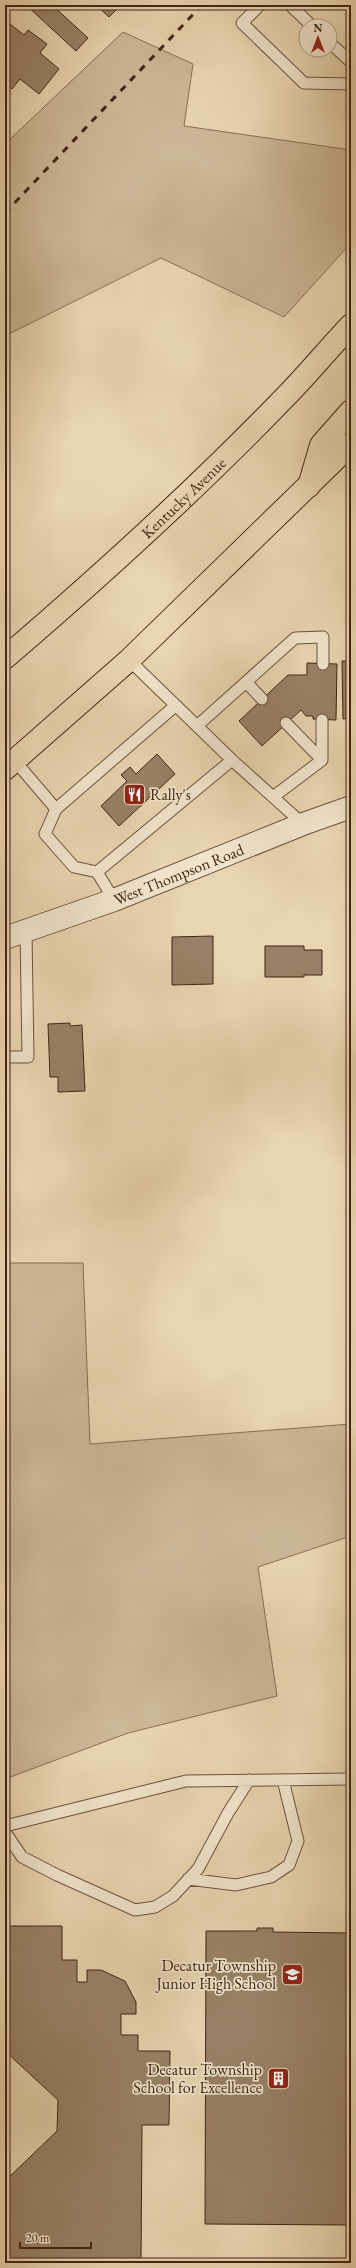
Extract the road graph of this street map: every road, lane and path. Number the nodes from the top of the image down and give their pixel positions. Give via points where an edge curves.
1 (260, 5) edge
2 (290, 5) edge
3 (304, 18) edge
4 (338, 50) edge
5 (351, 62) edge
6 (351, 84) edge
7 (351, 325) edge
8 (351, 411) edge
9 (351, 444) edge
10 (309, 488) junction
11 (5, 658) edge
12 (129, 660) junction
13 (323, 664) dead end
14 (246, 682) junction
15 (262, 699) dead end
16 (175, 706) junction
17 (322, 720) dead end
18 (286, 723) dead end
19 (197, 726) junction
20 (232, 760) junction
21 (322, 760) junction
22 (10, 765) edge
23 (273, 797) junction
24 (351, 807) edge
25 (56, 809) junction
26 (303, 824) junction
27 (97, 872) junction
28 (114, 900) junction
29 (26, 931) junction
30 (5, 938) edge
31 (5, 1057) edge
32 (351, 1779) edge
33 (248, 1780) junction
34 (283, 1780) junction
35 (5, 1826) edge
36 (5, 1832) edge
37 (188, 1879) junction

1 - 6 lane via 242,23 304,82
2 - 3 lane
4 - 5 lane
7 - 11 main road, Kentucky Avenue via 291,390 110,567
8 - 10 main road via 321,445
9 - 10 main road
10 - 12 main road
12 - 16 lane
12 - 22 main road
13 - 14 lane via 323,637 295,638
14 - 15 lane
14 - 19 lane
16 - 19 lane
16 - 25 lane
17 - 21 lane
18 - 21 lane
19 - 20 lane
20 - 23 lane
20 - 27 lane
21 - 23 lane
22 - 25 lane
23 - 26 lane
24 - 26 street, West Thompson Road
25 - 27 lane via 45,834 74,867
26 - 28 street, West Thompson Road
27 - 28 lane
28 - 29 street, West Thompson Road
29 - 30 street, West Thompson Road
29 - 31 lane via 28,1056
32 - 34 lane
33 - 34 lane
33 - 35 lane via 186,1781
33 - 37 lane via 198,1869
34 - 37 lane via 298,1841 289,1864 271,1877 236,1885
36 - 37 lane via 22,1857 135,1910 155,1907 173,1896

